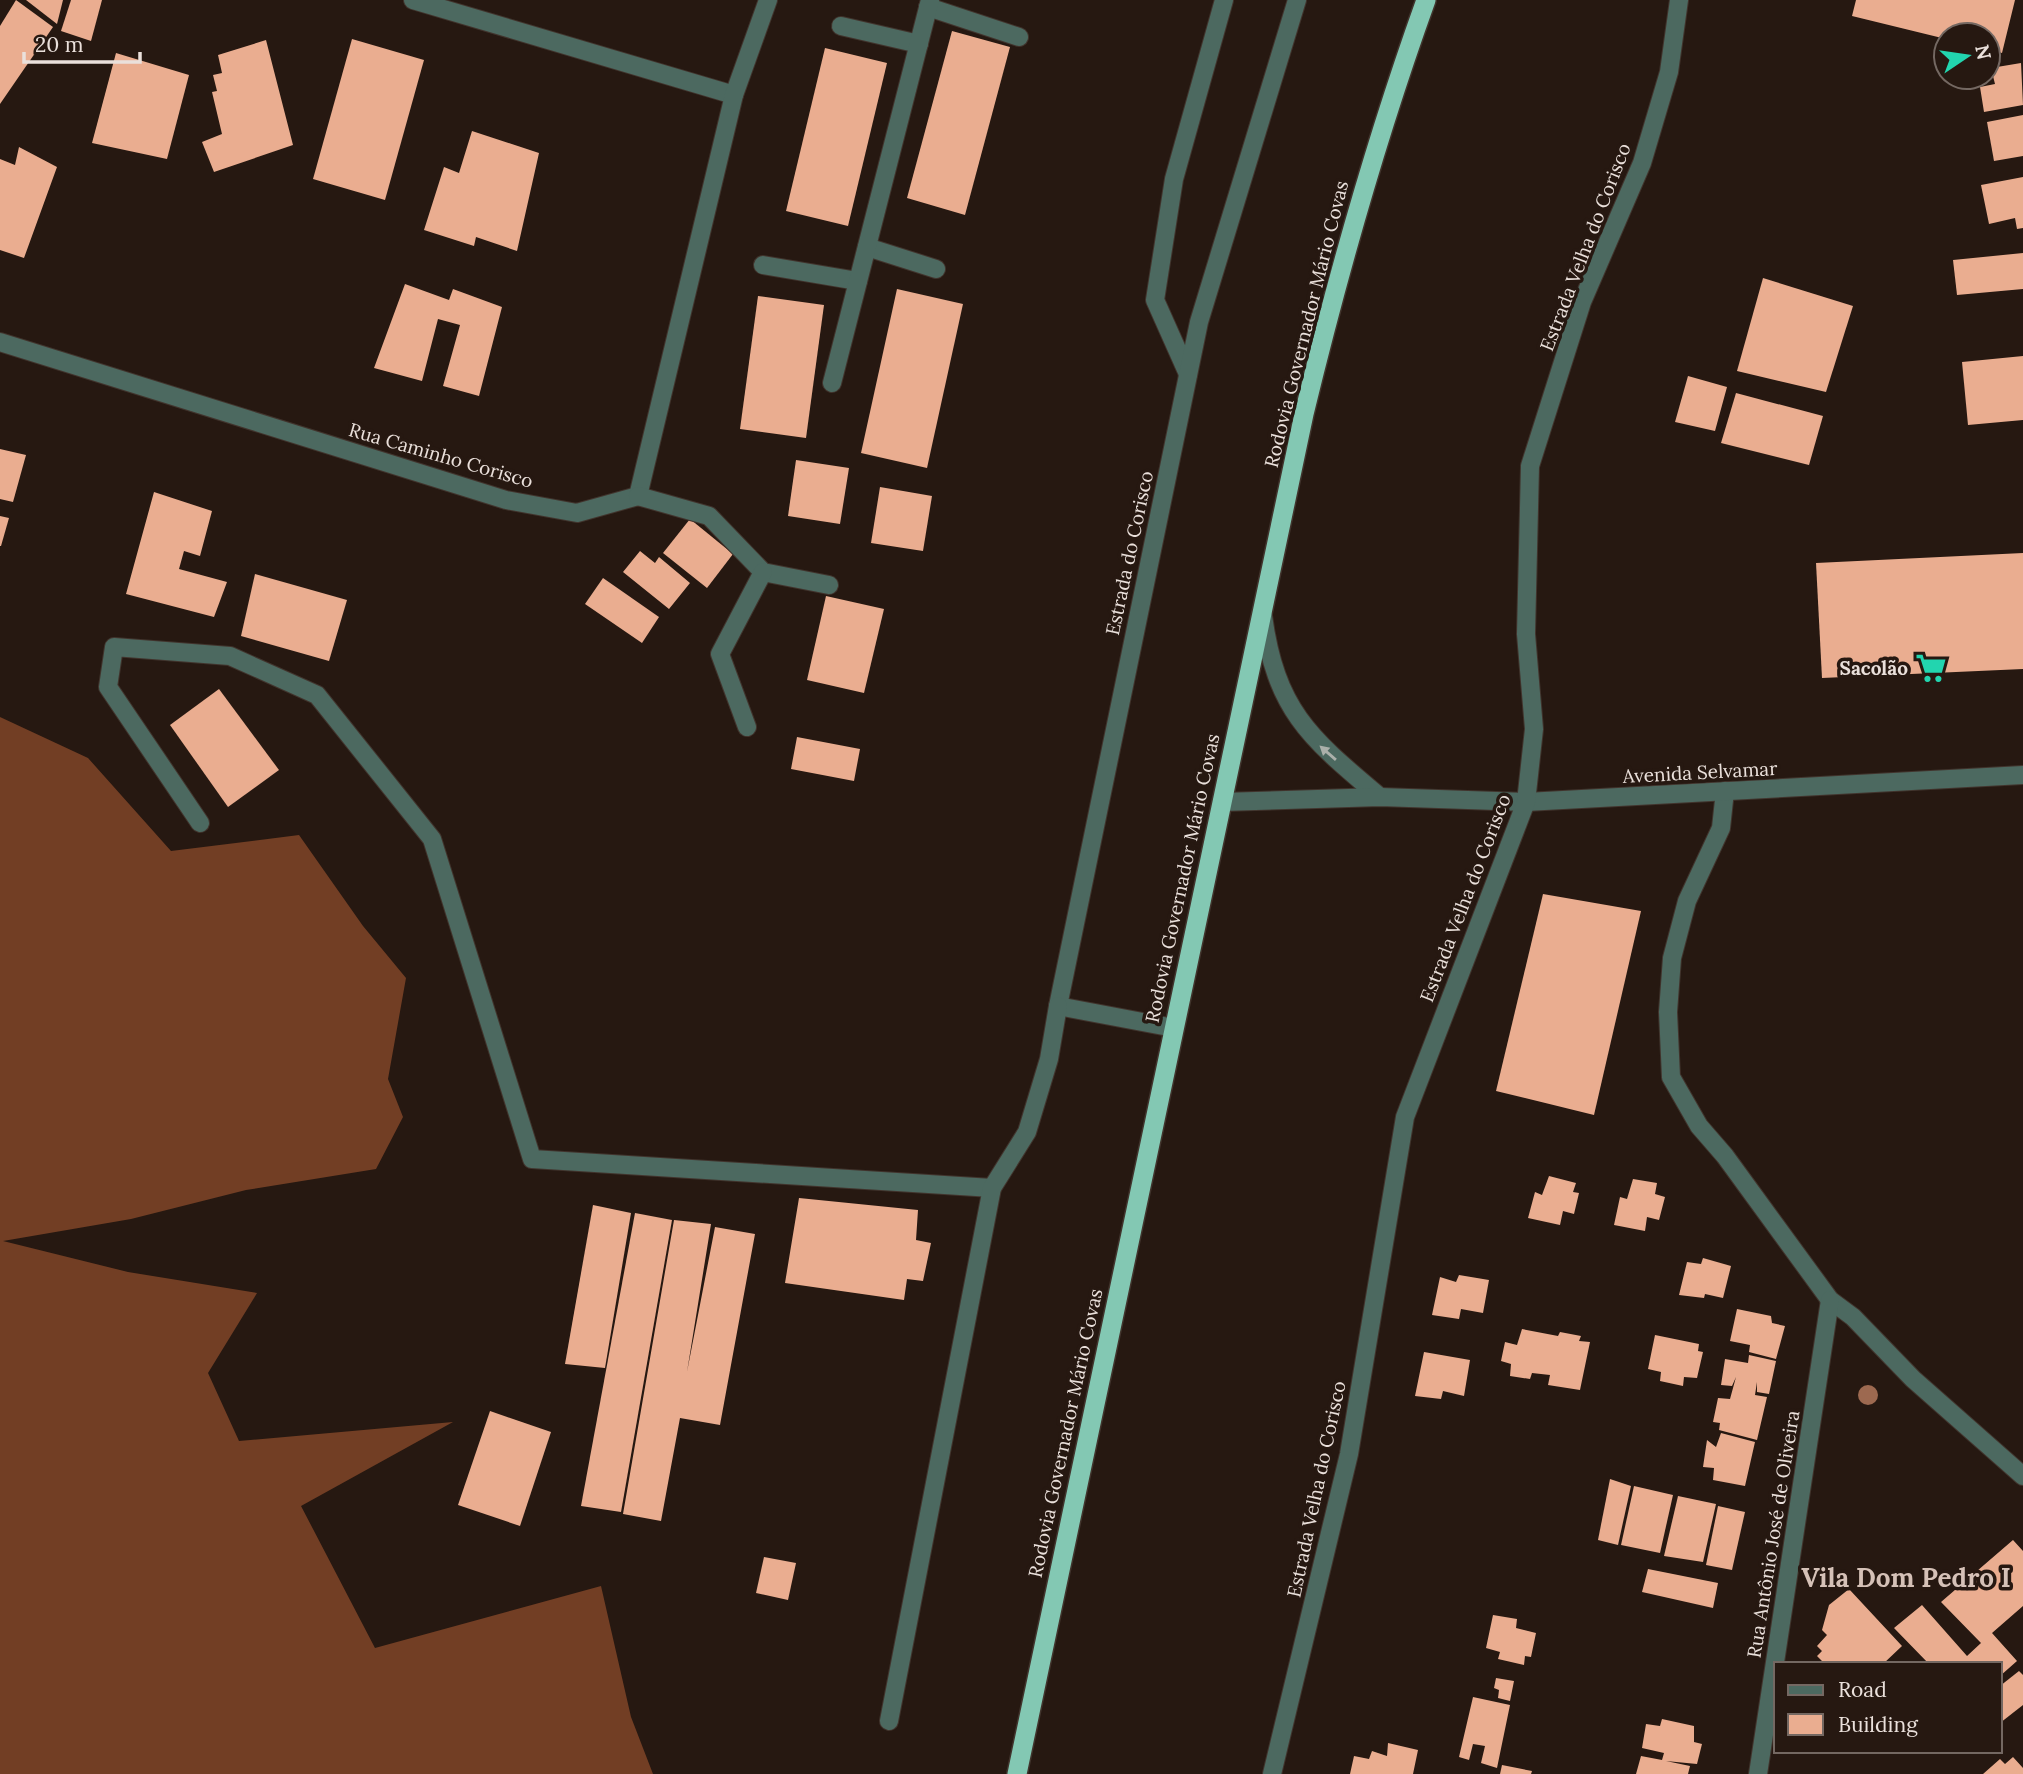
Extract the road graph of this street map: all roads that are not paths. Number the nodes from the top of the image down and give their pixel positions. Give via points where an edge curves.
1 (413, 0) edge
2 (768, 0) edge
3 (1224, 0) edge
4 (1297, 0) edge
5 (1426, 0) edge
6 (1679, 0) edge
7 (929, 3) edge
8 (841, 26) dead end
9 (1019, 37) dead end
10 (919, 44) junction
11 (734, 95) junction
12 (867, 247) junction
13 (763, 265) dead end
14 (936, 269) dead end
15 (858, 281) junction
16 (0, 342) edge
17 (1188, 374) junction
18 (832, 383) dead end
19 (638, 496) junction
20 (763, 572) junction
21 (828, 585) dead end
22 (1263, 613) junction
23 (747, 727) dead end
24 (2023, 775) edge
25 (1726, 791) junction
26 (1380, 797) junction
27 (1222, 802) junction
28 (1526, 802) junction
29 (200, 823) dead end
30 (1058, 1006) junction
31 (1174, 1028) junction
32 (992, 1188) junction
33 (1830, 1300) junction
34 (2023, 1476) edge
35 (1775, 1662) edge
36 (1774, 1669) edge
37 (889, 1721) dead end
38 (1017, 1774) edge
39 (1272, 1774) edge
40 (1758, 1774) edge

1 - 11 street
2 - 11 street
3 - 17 street via 1174,179 1155,300
4 - 17 street, Estrada do Corisco via 1199,322
5 - 22 highway, Rodovia Governador Mário Covas via 1334,293
6 - 28 street, Estrada Velha do Corisco via 1669,72 1642,163 1582,302 1530,466 1525,634 1534,729
7 - 9 street
7 - 10 street
8 - 10 street
10 - 12 street
11 - 19 street
12 - 14 street
12 - 15 street
13 - 15 street
15 - 18 street
16 - 19 street, Rua Caminho Corisco via 506,500 577,513
17 - 30 street, Estrada do Corisco
19 - 20 street via 709,516
20 - 21 street
20 - 23 street via 720,654
26 -> 22 street via 1321,748 1299,723 1277,679
22 - 27 highway, Rodovia Governador Mário Covas
24 - 25 street, Avenida Selvamar
25 - 28 street, Avenida Selvamar
25 - 33 street via 1721,828 1688,901 1672,958 1668,1012 1671,1077 1699,1126
26 - 27 street, Avenida Selvamar
26 - 28 street, Avenida Selvamar
27 - 31 highway, Rodovia Governador Mário Covas
28 - 39 street, Estrada Velha do Corisco via 1405,1117 1349,1454
29 - 32 street via 108,687 114,647 230,656 317,695 432,839 532,1159
30 - 31 street
30 - 32 street, Estrada do Corisco via 1049,1059 1027,1132
31 - 38 highway, Rodovia Governador Mário Covas
32 - 37 street
33 - 34 street
33 - 35 street, Rua Antônio José de Oliveira
36 - 40 street, Rua Antônio José de Oliveira

